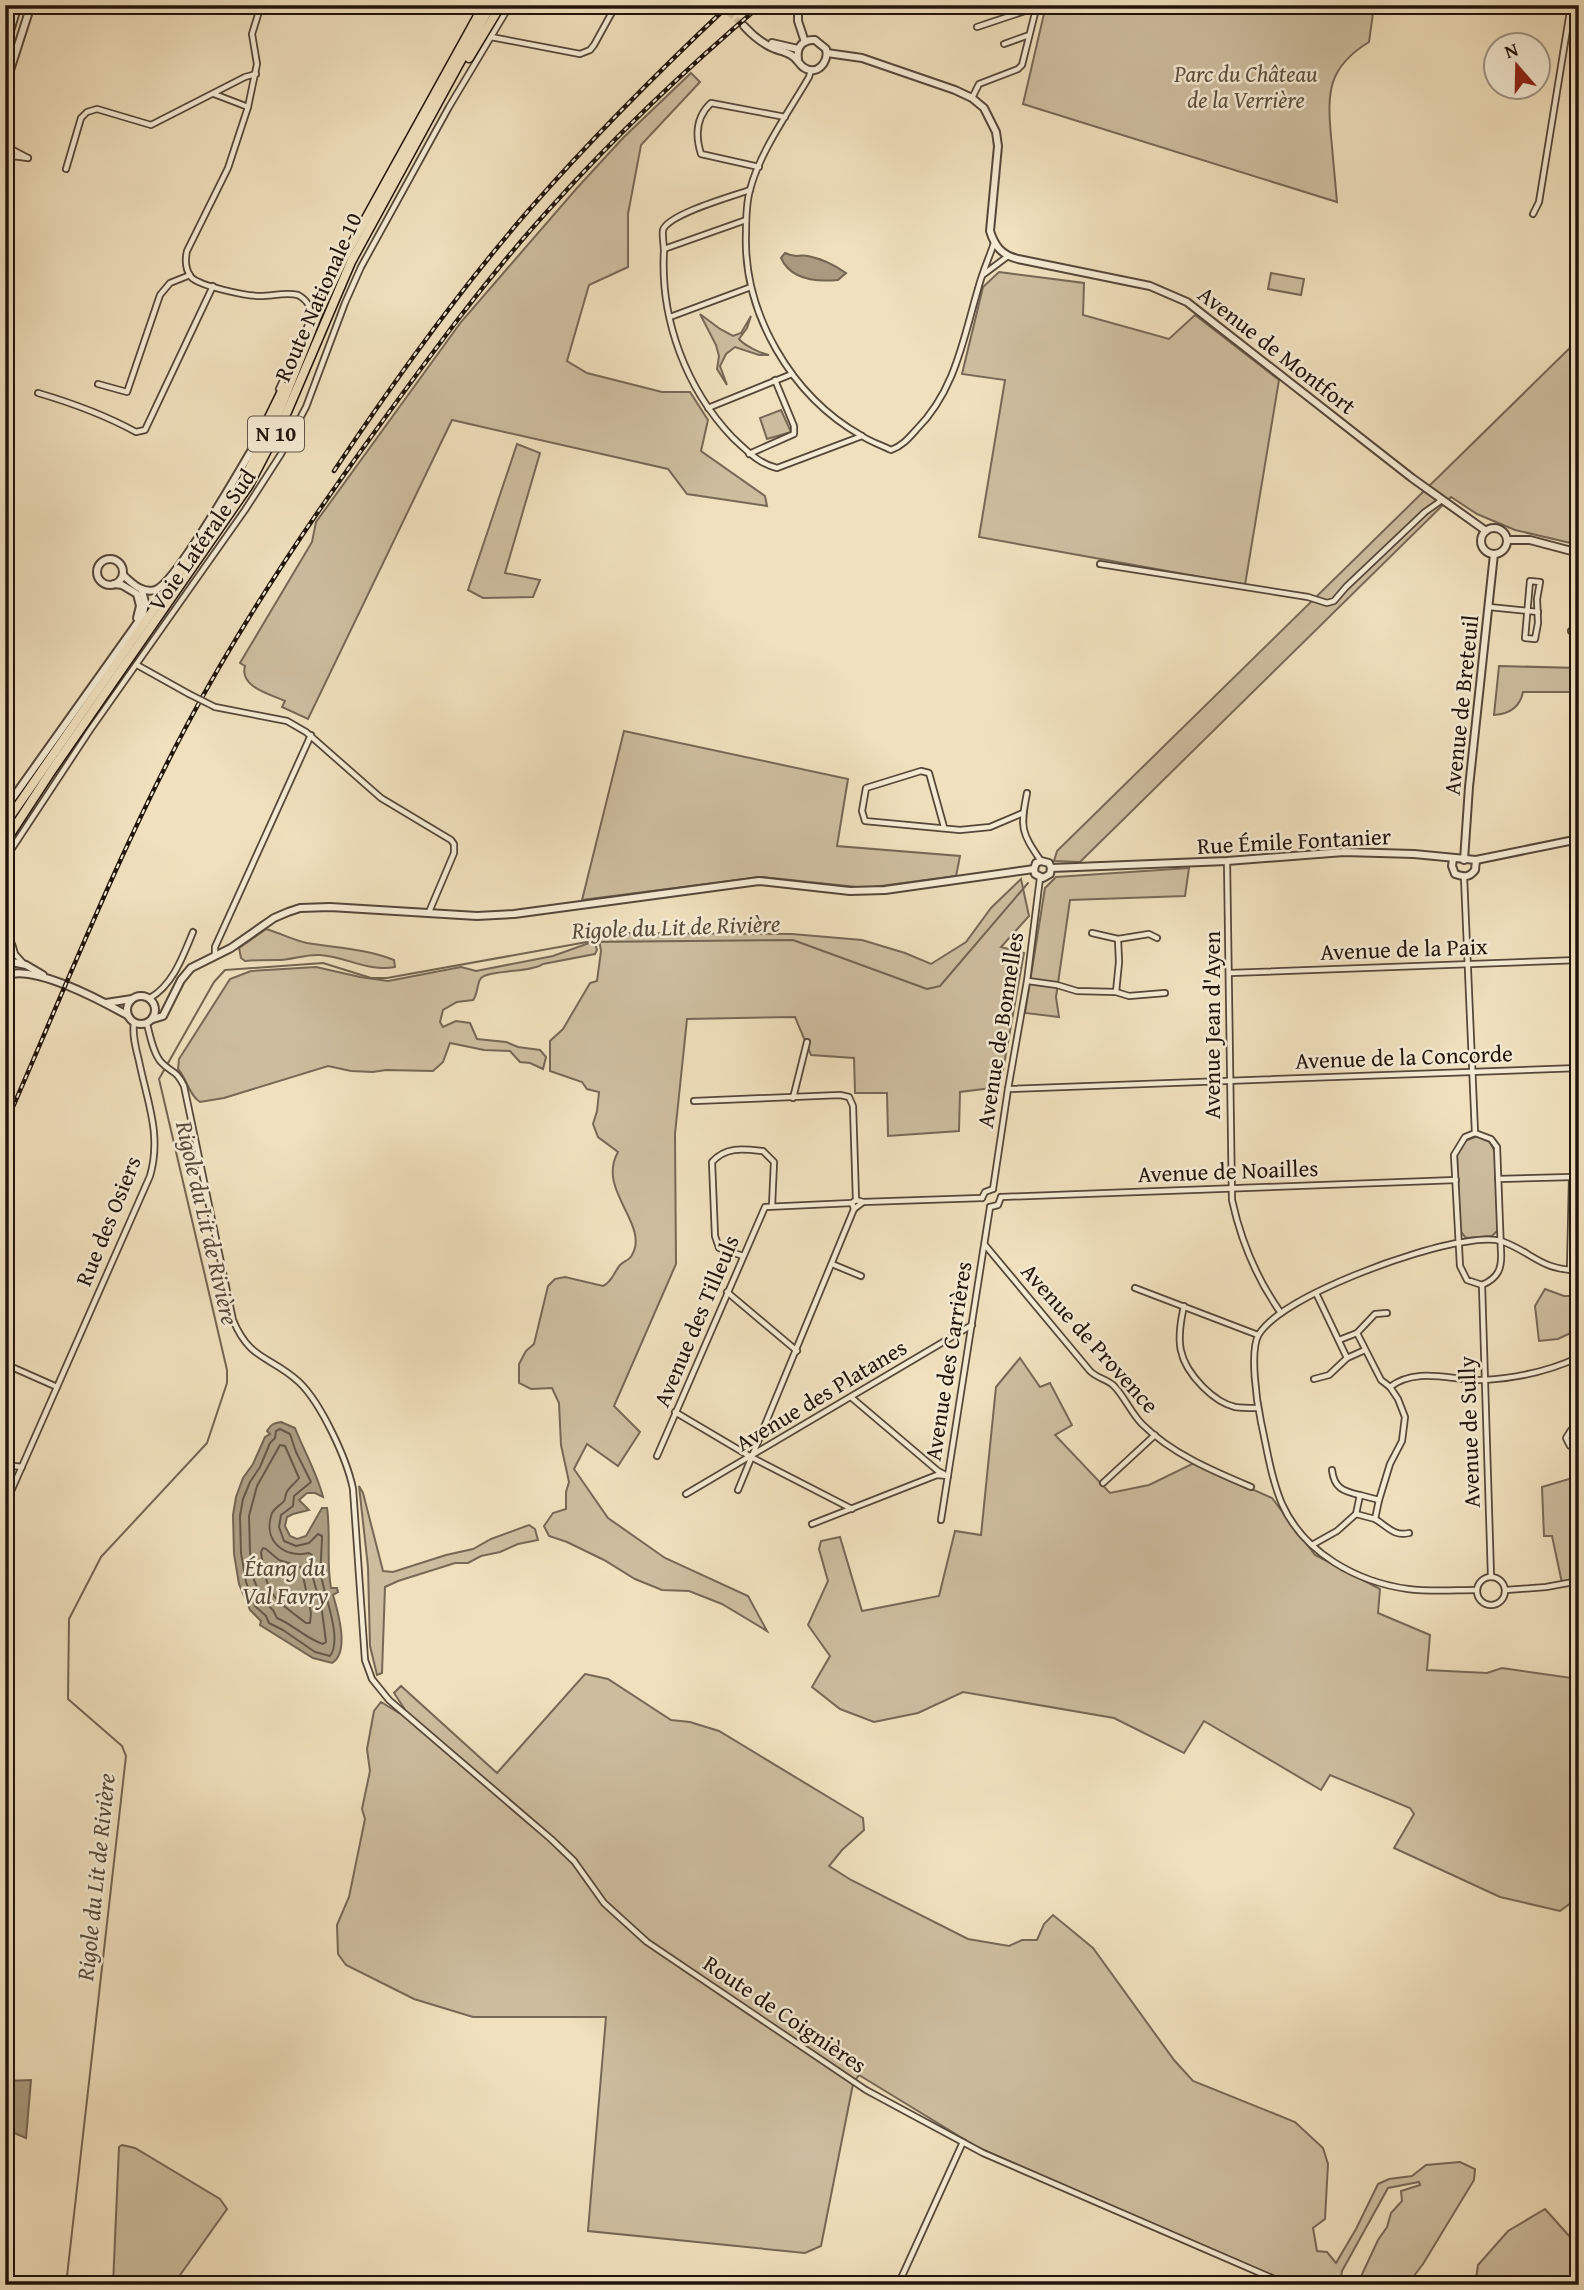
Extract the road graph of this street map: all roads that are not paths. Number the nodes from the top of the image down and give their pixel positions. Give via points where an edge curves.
1 (18, 5) edge
2 (261, 5) edge
3 (484, 5) edge
4 (491, 5) edge
5 (501, 5) edge
6 (510, 5) edge
7 (616, 5) edge
8 (798, 5) edge
9 (1571, 5) edge
10 (1037, 6) edge
11 (31, 7) edge
12 (499, 25) junction
13 (977, 27) dead end
14 (1030, 35) junction
15 (491, 37) junction
16 (507, 40) junction
17 (805, 42) junction
18 (1004, 44) dead end
19 (5, 47) edge
20 (798, 49) junction
21 (827, 53) junction
22 (798, 59) junction
23 (457, 69) junction
24 (811, 70) junction
25 (256, 74) junction
26 (5, 86) edge
27 (213, 94) junction
28 (972, 98) junction
29 (248, 107) junction
30 (785, 117) junction
31 (5, 143) edge
32 (5, 155) edge
33 (759, 167) junction
34 (66, 169) dead end
35 (750, 190) junction
36 (1533, 214) dead end
37 (746, 220) junction
38 (994, 243) junction
39 (664, 249) junction
40 (1008, 256) junction
41 (190, 275) junction
42 (984, 275) junction
43 (214, 286) junction
44 (751, 287) junction
45 (670, 317) junction
46 (296, 371) junction
47 (792, 374) junction
48 (775, 380) junction
49 (98, 384) dead end
50 (38, 393) dead end
51 (708, 408) junction
52 (260, 436) junction
53 (862, 436) junction
54 (749, 453) junction
55 (1442, 500) junction
56 (1486, 531) junction
57 (1507, 540) junction
58 (1579, 553) edge
59 (1494, 554) junction
60 (1100, 564) dead end
61 (123, 575) junction
62 (114, 584) junction
63 (142, 591) junction
64 (1489, 607) junction
65 (1527, 611) junction
66 (1538, 612) junction
67 (135, 624) junction
68 (1571, 631) dead end
69 (1579, 631) edge
70 (137, 665) junction
71 (311, 735) junction
72 (1027, 793) dead end
73 (5, 809) edge
74 (1023, 813) junction
75 (5, 824) edge
76 (944, 827) junction
77 (1579, 839) edge
78 (5, 842) edge
79 (5, 859) edge
80 (1453, 859) junction
81 (1464, 860) junction
82 (1476, 860) junction
83 (1041, 861) junction
84 (1227, 861) junction
85 (1051, 868) junction
86 (1034, 869) junction
87 (1464, 877) junction
88 (1040, 878) junction
89 (429, 912) junction
90 (5, 932) edge
91 (193, 932) dead end
92 (1092, 933) dead end
93 (1157, 938) dead end
94 (1118, 939) junction
95 (8, 942) junction
96 (6, 954) edge
97 (215, 956) junction
98 (1579, 960) edge
99 (1468, 964) junction
100 (26, 965) junction
101 (1230, 973) junction
102 (5, 976) edge
103 (51, 979) junction
104 (1027, 981) junction
105 (1116, 992) junction
106 (1165, 993) dead end
107 (150, 998) junction
108 (132, 999) junction
109 (106, 1003) junction
110 (167, 1007) junction
111 (156, 1009) junction
112 (127, 1015) junction
113 (150, 1022) junction
114 (134, 1023) junction
115 (807, 1042) dead end
116 (1579, 1068) edge
117 (1472, 1072) junction
118 (1230, 1081) junction
119 (1008, 1089) junction
120 (793, 1098) junction
121 (694, 1101) dead end
122 (1475, 1133) junction
123 (1579, 1166) edge
124 (1572, 1177) junction
125 (1498, 1179) junction
126 (1456, 1180) junction
127 (1232, 1188) junction
128 (993, 1189) junction
129 (1001, 1197) junction
130 (982, 1198) junction
131 (854, 1204) junction
132 (772, 1206) junction
133 (990, 1207) junction
134 (1500, 1241) junction
135 (1458, 1243) junction
136 (985, 1245) junction
137 (743, 1256) junction
138 (832, 1264) junction
139 (1570, 1270) junction
140 (1579, 1270) edge
141 (861, 1276) dead end
142 (1482, 1285) junction
143 (1135, 1288) dead end
144 (727, 1292) junction
145 (1316, 1293) junction
146 (1184, 1306) junction
147 (1281, 1313) junction
148 (1387, 1313) dead end
149 (972, 1325) junction
150 (1357, 1333) junction
151 (1258, 1335) junction
152 (1339, 1340) junction
153 (1365, 1350) junction
154 (797, 1351) junction
155 (1579, 1357) edge
156 (1347, 1358) junction
157 (5, 1364) edge
158 (1314, 1379) dead end
159 (1484, 1380) junction
160 (57, 1387) junction
161 (1390, 1387) junction
162 (852, 1398) junction
163 (1257, 1408) junction
164 (675, 1412) junction
165 (1579, 1430) edge
166 (1155, 1435) junction
167 (1579, 1447) edge
168 (657, 1456) dead end
169 (751, 1457) junction
170 (22, 1467) junction
171 (5, 1470) edge
172 (1332, 1471) dead end
173 (948, 1476) junction
174 (1103, 1483) dead end
175 (1251, 1487) dead end
176 (738, 1490) dead end
177 (686, 1494) dead end
178 (1360, 1495) junction
179 (1379, 1500) junction
180 (5, 1505) edge
181 (852, 1509) junction
182 (1356, 1514) junction
183 (1375, 1518) junction
184 (941, 1520) dead end
185 (812, 1524) dead end
186 (1409, 1533) dead end
187 (1312, 1545) junction
188 (1491, 1576) junction
189 (1579, 1581) edge
190 (1477, 1590) junction
191 (1506, 1590) junction
192 (963, 2142) junction
193 (898, 2285) edge
194 (1288, 2285) edge

1 - 19 street
2 - 25 street via 252,34
3 - 46 main road, N 10 via 343,260
4 - 23 main road, Route Nationale 10 / N 10
5 - 23 main road via 465,64
6 - 12 street, Voie Latérale Sud
7 - 16 street via 594,45 584,53
8 - 17 street
9 - 36 street via 1539,202
10 - 13 street
10 - 14 street
11 - 26 street
12 - 15 street, Voie Latérale Sud
12 - 16 street
14 - 18 street
14 - 28 street via 1022,65 977,86
15 - 16 street
15 - 70 street, Voie Latérale Sud via 361,267 306,407 281,454
17 - 20 street
17 - 21 street via 820,42
20 - 22 street
20 - 22 street via 767,41 744,26 764,44
21 - 24 street via 823,65
21 - 28 street via 862,58
22 - 24 street
23 - 78 main road, Route Nationale 10 / N 10 via 351,262 287,412 249,485
24 - 30 street
25 - 27 street
25 - 29 street
27 - 29 street
27 - 34 street via 157,124 96,109 87,112 81,118
28 - 38 street via 988,114 998,139 990,223
29 - 41 street via 228,167 187,251
30 - 33 street
30 - 33 street via 712,103 701,114 696,140 701,154
31 - 32 street via 28,158
33 - 35 street
35 - 37 street
35 - 39 street via 669,222 663,229
37 - 39 street
37 - 44 street
38 - 40 street
38 - 42 street
39 - 45 street
40 - 42 street
40 - 55 street, Avenue de Montfort via 1150,286 1187,302
41 - 43 street
41 - 49 street via 170,283 160,295 127,392
42 - 53 street via 958,362 926,421 891,450
43 - 50 street via 145,430 136,432
43 - 52 street via 258,296 298,295 311,309 310,321
44 - 45 street
44 - 47 street via 765,328
45 - 51 street via 688,375
46 - 52 main road via 289,376
46 - 75 main road, N 10 via 262,448 225,510
47 - 48 street
47 - 53 street via 816,401
48 - 51 street
48 - 54 street via 794,434
51 - 54 street
52 - 63 street via 167,583
53 - 54 street via 777,468
55 - 56 street, Avenue de Montfort
55 - 60 street via 1327,603
56 - 57 street via 1498,528
56 - 59 street via 1483,547
57 - 58 street via 1530,540
57 - 59 street via 1502,551
59 - 64 street, Avenue de Breteuil
61 - 62 street
61 - 62 street via 117,561 101,563 99,578
61 - 63 street
62 - 67 street via 136,594 140,606
63 - 67 street via 145,610
64 - 65 street
64 - 81 street, Avenue de Breteuil
65 - 66 street
65 - 66 street via 1525,638 1535,639
65 - 66 street via 1530,581 1540,583
67 - 73 street
68 - 69 street
70 - 71 street, bridge via 215,707 287,721
70 - 79 street, Voie Latérale Sud
71 - 89 street via 381,798 454,844
71 - 97 street via 215,947
72 - 74 street
74 - 76 street via 990,827
74 - 83 street via 1024,835
76 - 76 street via 929,773 921,771 866,788 865,821
77 - 82 street, Rue Émile Fontanier
80 - 81 street, Rue Émile Fontanier
80 - 84 street, Rue Émile Fontanier via 1344,852
80 - 87 street via 1455,874
81 - 82 street, Rue Émile Fontanier
82 - 87 street via 1475,870
83 - 85 street
83 - 86 street
84 - 85 street, Rue Émile Fontanier
84 - 101 street, Avenue Jean d'Ayen
85 - 88 street via 1048,876
86 - 88 street
86 - 89 street via 885,890 759,881 514,914
87 - 99 street
88 - 104 street, Avenue de Bonnelles
89 - 97 street via 300,908 274,918
90 - 95 street
91 - 107 street via 170,981
92 - 94 street
93 - 94 street via 1149,934
94 - 105 street
95 - 96 street
95 - 100 street
96 - 100 street via 12,962
96 - 102 street via 9,967
97 - 110 street via 191,968
98 - 99 street, Avenue de la Paix
99 - 101 street, Avenue de la Paix
99 - 117 street
100 - 103 street
101 - 118 street, Avenue Jean d'Ayen
102 - 103 street via 22,973
103 - 109 street
104 - 105 street via 1077,991
104 - 119 street, Avenue de Bonnelles
105 - 106 street via 1129,996
107 - 108 street
107 - 111 street
108 - 109 street
108 - 112 street
109 - 112 street
110 - 111 street
110 - 113 street via 163,1016
111 - 113 street
112 - 114 street
113 - 114 street
113 - 192 street, Route de Coignières via 157,1056 179,1075 184,1086 238,1332 249,1348 299,1382 347,1465 353,1489 363,1643 372,1679 389,1700 551,1839 574,1861 598,1897 647,1942 866,2090
114 - 160 street, Rue des Osiers via 155,1134 154,1161
115 - 120 street
116 - 117 street, Avenue de la Concorde
117 - 118 street, Avenue de la Concorde
117 - 122 street
118 - 119 street, Avenue de la Concorde
118 - 127 street, Avenue Jean d'Ayen
119 - 128 street, Avenue de Bonnelles
120 - 121 street
120 - 131 street via 849,1097 853,1106
122 - 125 street via 1491,1139 1497,1147
122 - 126 street via 1465,1137 1454,1155
123 - 124 street
124 - 125 street
124 - 139 street
125 - 134 street
126 - 127 street, Avenue de Noailles
126 - 135 street
127 - 129 street, Avenue de Noailles
127 - 147 street, Avenue Jean d'Ayen via 1243,1243
128 - 129 street
128 - 130 street
129 - 133 street via 998,1205
130 - 131 street
130 - 133 street
131 - 132 street
131 - 138 street
132 - 137 street, Avenue des Tilleuls via 762,1211
132 - 137 street via 774,1162 763,1151 736,1148 712,1162 715,1236 719,1248
133 - 136 street, Avenue des Carrières
134 - 135 street
134 - 139 street via 1538,1262
134 - 142 street via 1502,1266 1497,1276
135 - 142 street via 1462,1274
135 - 145 street via 1368,1270
136 - 149 street, Avenue des Carrières
136 - 166 street, Avenue de Provence via 1090,1371 1114,1386
137 - 144 street, Avenue des Tilleuls
138 - 141 street
138 - 154 street
139 - 140 street
142 - 159 street, Avenue de Sully
143 - 146 street
144 - 154 street
144 - 164 street, Avenue des Tilleuls
145 - 147 street
145 - 152 street
146 - 151 street
146 - 163 street via 1178,1330 1180,1353 1190,1374 1215,1399 1235,1407
147 - 151 street
148 - 150 street via 1375,1314
149 - 162 street, Avenue des Platanes
149 - 173 street, Avenue des Carrières
150 - 152 street
150 - 153 street
151 - 163 street
152 - 156 street
153 - 156 street
153 - 161 street via 1381,1380
154 - 169 street
155 - 159 street via 1544,1370
156 - 158 street via 1329,1375
157 - 160 street
159 - 161 street via 1417,1376
159 - 188 street, Avenue de Sully
160 - 170 street, Rue des Osiers
161 - 179 street via 1405,1418 1404,1429
162 - 169 street, Avenue des Platanes
162 - 173 street
163 - 187 street via 1281,1501
164 - 168 street, Avenue des Tilleuls
164 - 169 street
165 - 167 street via 1571,1430 1566,1438 1570,1446
166 - 174 street
166 - 175 street, Avenue de Provence via 1194,1461
169 - 176 street
169 - 177 street, Avenue des Platanes
169 - 181 street
170 - 171 street
170 - 180 street, Rue des Osiers
172 - 178 street via 1342,1490
173 - 181 street via 937,1475
173 - 184 street, Avenue des Carrières
178 - 179 street
178 - 182 street
179 - 183 street
181 - 185 street
182 - 183 street
182 - 187 street
183 - 186 street via 1393,1532
187 - 190 street via 1345,1569 1392,1586
188 - 190 street via 1480,1582
188 - 191 street via 1500,1579
189 - 191 street
190 - 191 street via 1482,1601 1493,1605 1504,1598
192 - 193 street
192 - 194 street, Route de Coignières

